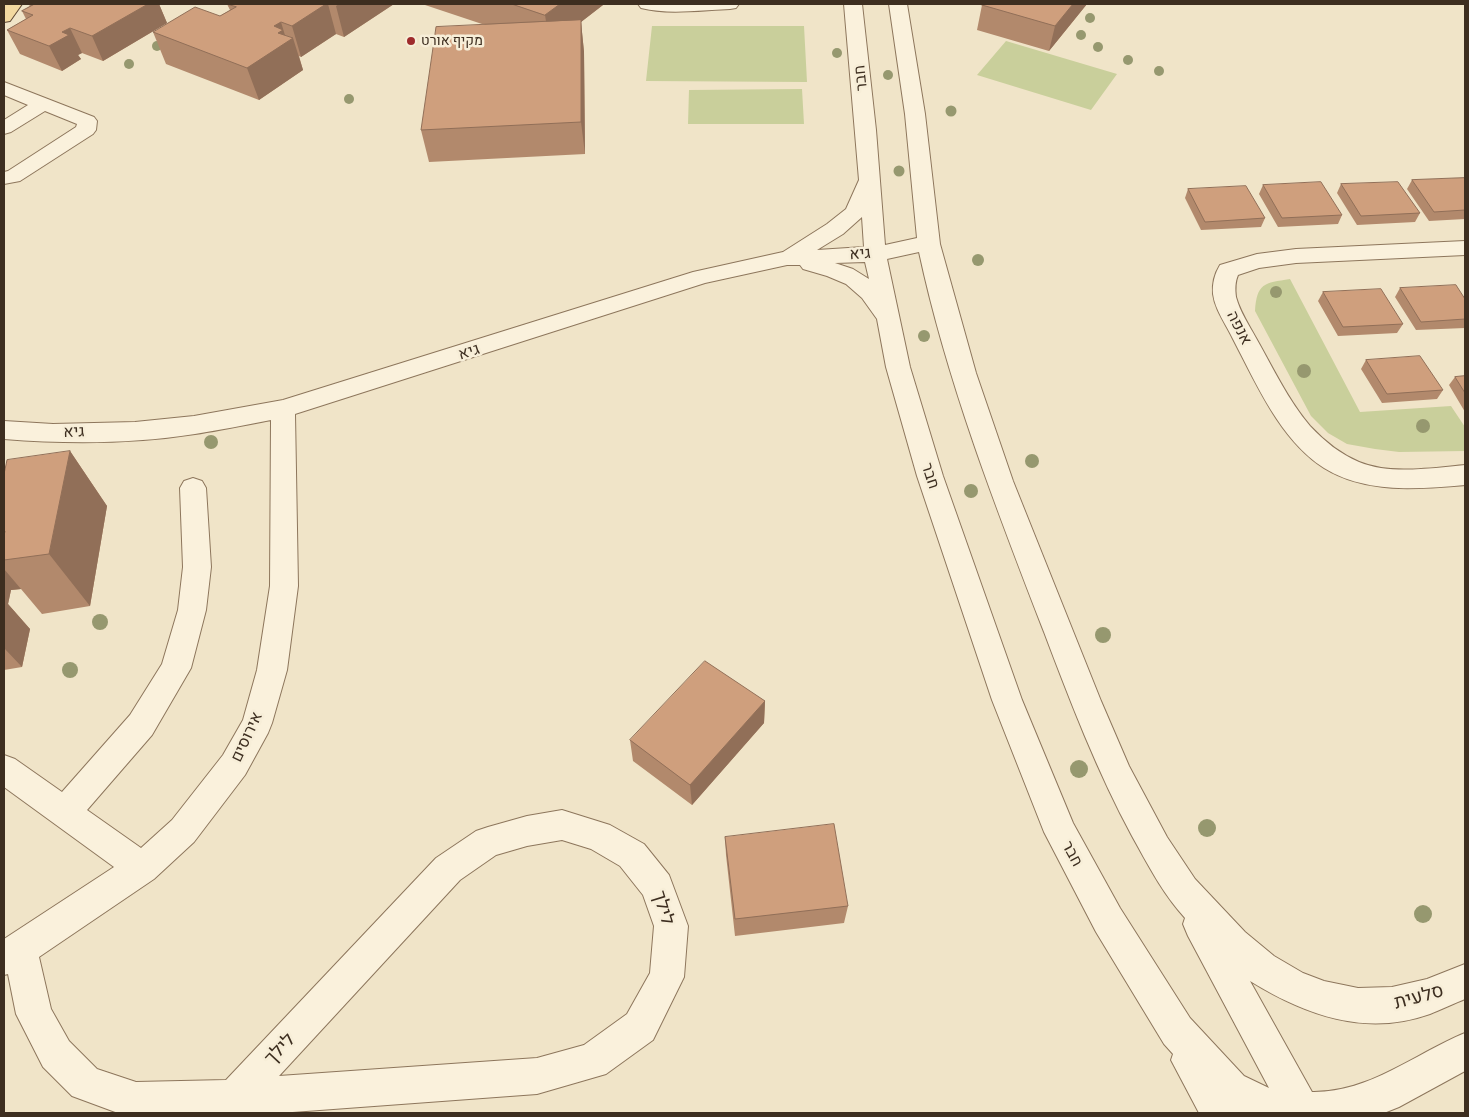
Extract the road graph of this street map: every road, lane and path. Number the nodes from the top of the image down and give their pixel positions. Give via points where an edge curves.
1 (13, 4) edge
2 (647, 4) edge
3 (730, 4) edge
4 (853, 4) edge
5 (898, 4) edge
6 (4, 18) edge
7 (4, 88) edge
8 (43, 104) junction
9 (4, 128) edge
10 (4, 178) edge
11 (869, 180) junction
12 (929, 243) junction
13 (1465, 248) edge
14 (875, 254) junction
15 (787, 258) junction
16 (889, 322) junction
17 (283, 409) junction
18 (4, 430) edge
19 (1465, 475) edge
20 (192, 488) dead end
21 (4, 769) edge
22 (65, 812) junction
23 (142, 868) junction
24 (1179, 884) junction
25 (1108, 920) junction
26 (12, 953) edge
27 (1465, 981) edge
28 (1465, 1051) edge
29 (234, 1098) junction
30 (1303, 1112) edge
31 (1220, 1113) edge

1 - 6 main road
2 - 3 street
4 - 11 street, חבר
5 - 12 street via 917,130
7 - 8 street
8 - 9 street
8 - 10 street via 86,121 86,130 13,177
11 - 14 street, חבר
11 - 15 street via 855,212 814,244
12 - 14 street, גיא
12 - 24 street via 959,363 1072,670 1136,811
13 - 19 street, אנפה via 1296,256 1257,261 1228,270 1224,285 1228,307 1273,393 1294,424 1324,454 1351,470 1379,477
14 - 15 street, גיא
14 - 16 street, חבר
15 - 16 street via 854,278 873,294
15 - 17 street, גיא via 701,277
16 - 25 street, חבר via 898,367 930,476 1007,700 1060,832
17 - 18 street, גיא via 194,425 135,431 53,433
17 - 23 street, אירוסים via 284,586 272,670 257,723 234,765 205,804 183,831
20 - 22 street via 197,567 192,610 176,668 141,725
21 - 22 street
22 - 23 street
23 - 26 street, אירוסים
24 - 27 street, סלעית via 1220,933 1260,968 1295,988 1330,1002 1371,1007 1406,1002 1448,990
24 - 30 street
25 - 30 street, חבר via 1177,1031 1231,1089 1275,1110
25 - 31 street, חבר
26 - 29 street, לילך via 34,1014 56,1054 85,1084 136,1101
28 - 30 street, חבר via 1386,1094 1329,1111
29 - 29 street, לילך via 536,1076 593,1061 640,1027 667,977 671,926 657,886 632,855 599,836 562,825 488,842 442,876

